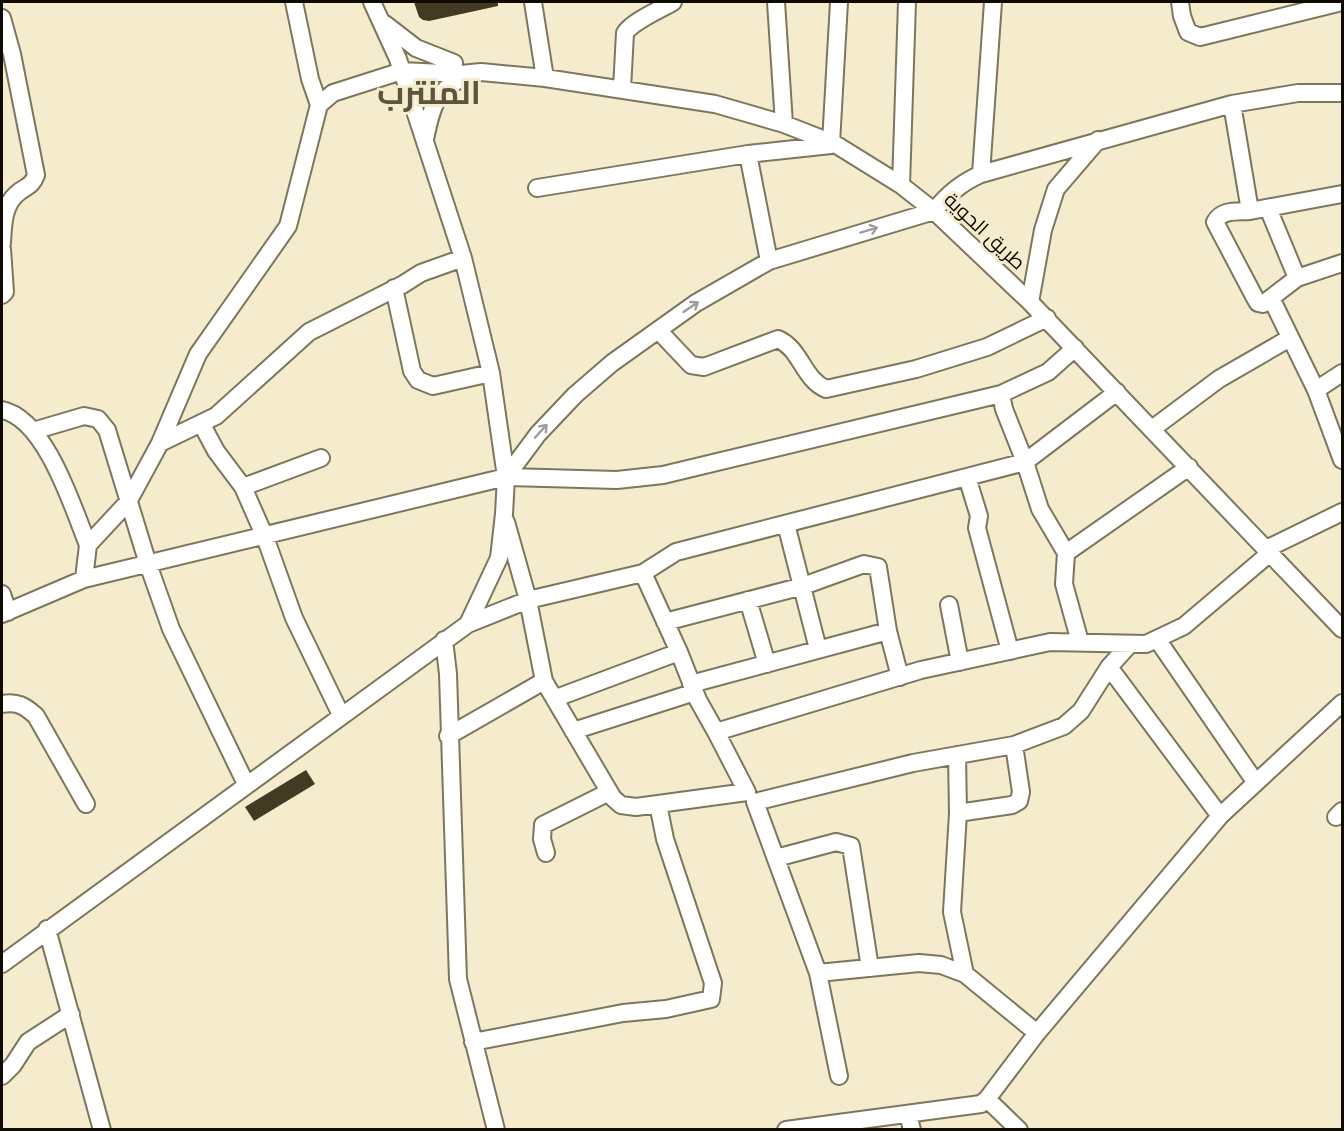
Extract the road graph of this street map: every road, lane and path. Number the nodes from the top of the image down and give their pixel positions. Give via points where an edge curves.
1 (294, 2) edge
2 (372, 2) edge
3 (533, 2) edge
4 (673, 2) edge
5 (776, 2) edge
6 (839, 2) edge
7 (907, 2) edge
8 (993, 2) edge
9 (1180, 2) edge
10 (1342, 2) edge
11 (2, 18) edge
12 (382, 22) junction
13 (454, 63) junction
14 (400, 65) junction
15 (476, 72) junction
16 (545, 78) junction
17 (622, 89) junction
18 (1342, 93) edge
19 (1232, 104) junction
20 (319, 105) junction
21 (784, 123) junction
22 (425, 140) junction
23 (1099, 140) junction
24 (833, 144) junction
25 (748, 154) junction
26 (981, 174) junction
27 (901, 185) junction
28 (537, 188) dead end
29 (1342, 194) edge
30 (1268, 208) junction
31 (934, 211) junction
32 (1250, 211) junction
33 (2, 243) edge
34 (2, 249) edge
35 (463, 258) junction
36 (769, 261) junction
37 (1342, 263) edge
38 (1297, 278) junction
39 (394, 288) junction
40 (2, 295) edge
41 (1271, 298) junction
42 (1030, 302) junction
43 (1047, 318) junction
44 (658, 330) junction
45 (1290, 338) junction
46 (1075, 348) junction
47 (491, 373) junction
48 (1342, 373) edge
49 (1316, 390) junction
50 (1117, 392) junction
51 (1000, 394) junction
52 (2, 410) edge
53 (201, 423) junction
54 (1152, 429) junction
55 (33, 430) junction
56 (160, 443) junction
57 (321, 458) dead end
58 (1342, 460) edge
59 (1025, 462) junction
60 (1189, 466) junction
61 (506, 477) junction
62 (967, 477) junction
63 (243, 487) junction
64 (128, 502) junction
65 (1342, 512) edge
66 (504, 514) junction
67 (786, 524) junction
68 (265, 537) junction
69 (88, 545) junction
70 (1268, 551) junction
71 (1066, 553) junction
72 (148, 564) junction
73 (643, 573) junction
74 (84, 579) junction
75 (802, 586) junction
76 (2, 594) edge
77 (528, 600) junction
78 (748, 600) junction
79 (949, 605) dead end
80 (5, 613) edge
81 (665, 622) junction
82 (468, 624) junction
83 (1340, 625) edge
84 (888, 631) junction
85 (1158, 639) junction
86 (444, 640) junction
87 (1080, 642) junction
88 (1130, 644) junction
89 (818, 649) junction
90 (1010, 651) junction
91 (679, 652) junction
92 (960, 662) junction
93 (767, 664) junction
94 (1109, 668) junction
95 (900, 677) junction
96 (544, 681) junction
97 (693, 688) junction
98 (556, 698) junction
99 (1342, 703) edge
100 (2, 704) edge
101 (341, 715) junction
102 (573, 731) junction
103 (716, 732) junction
104 (448, 736) junction
105 (1014, 745) junction
106 (957, 755) junction
107 (1256, 783) junction
108 (246, 784) junction
109 (609, 792) junction
110 (751, 797) junction
111 (86, 804) dead end
112 (658, 804) junction
113 (958, 813) junction
114 (1220, 816) junction
115 (546, 853) dead end
116 (776, 858) junction
117 (47, 929) junction
118 (2, 964) edge
119 (870, 968) junction
120 (818, 973) junction
121 (965, 974) junction
122 (71, 1014) junction
123 (1037, 1033) junction
124 (473, 1042) junction
125 (2, 1076) edge
126 (839, 1076) dead end
127 (987, 1099) junction
128 (910, 1122) edge
129 (102, 1130) edge
130 (496, 1130) edge
131 (786, 1130) edge
132 (1020, 1130) edge

1 - 20 street
2 - 12 street
3 - 16 street
4 - 17 street via 630,25 625,33
5 - 21 street
6 - 24 street
7 - 27 street
8 - 26 street
9 - 10 street via 1188,32 1200,37
11 - 33 street via 36,176 7,208
12 - 13 street via 416,48
12 - 14 street
13 - 14 street, طريق الحوية
13 - 15 street, طريق الحوية
14 - 15 street, طريق الحوية
14 - 20 street via 333,93
14 - 22 street
15 - 16 street, طريق الحوية
15 - 22 street via 448,86 435,100
16 - 17 street, طريق الحوية
17 - 21 street, طريق الحوية via 715,104
18 - 19 street via 1298,93
19 - 23 street
19 - 32 street
20 - 56 street via 288,226 198,354
21 - 24 street, طريق الحوية
22 - 35 street
23 - 26 street
23 - 42 street via 1056,189 1043,230
24 - 25 street
24 - 27 street, طريق الحوية
25 - 28 street
25 - 36 street
26 - 31 street via 963,182
27 - 31 street, طريق الحوية
29 - 30 street
30 - 32 street
30 - 38 street
36 -> 31 street
31 - 42 street, طريق الحوية
32 - 41 street via 1225,212 1215,222 1258,303
34 - 40 street
35 - 39 street
35 - 47 street
44 -> 36 street
37 - 38 street
38 - 41 street
39 - 47 street via 412,372 418,380 433,386
39 - 53 street via 309,332 216,416
41 - 45 street
42 - 43 street, طريق الحوية
43 - 44 street via 987,347 916,369 826,389 816,384 788,343 778,339 704,367 691,365
43 - 46 street, طريق الحوية
61 -> 44 street via 538,434 575,395
45 - 49 street
45 - 54 street via 1219,379
46 - 50 street, طريق الحوية
46 - 51 street via 1048,372
47 - 61 street
48 - 49 street
49 - 58 street
50 - 54 street, طريق الحوية
50 - 59 street
51 - 59 street
51 - 61 street via 663,475 618,480
52 - 55 street
53 - 56 street
53 - 63 street
54 - 60 street, طريق الحوية
55 - 64 street via 84,416 98,419 107,430
55 - 69 street via 50,452
56 - 64 street
57 - 63 street
59 - 62 street
59 - 71 street via 1040,509
60 - 70 street, طريق الحوية
60 - 71 street
61 - 66 street
61 - 68 street
62 - 67 street
62 - 90 street
63 - 68 street
64 - 69 street
64 - 72 street
65 - 70 street
66 - 77 street
66 - 82 street via 498,558
67 - 73 street via 676,552
67 - 75 street
68 - 72 street
68 - 101 street via 294,618
69 - 74 street
70 - 83 street, طريق الحوية
70 - 85 street via 1184,626
71 - 87 street via 1064,584
72 - 74 street
72 - 108 street via 171,629
73 - 77 street
73 - 81 street
74 - 80 street
75 - 78 street
75 - 84 street via 864,564 878,567
75 - 89 street
76 - 80 street
77 - 82 street
77 - 96 street
78 - 81 street
78 - 93 street
79 - 92 street
81 - 91 street
82 - 86 street
84 - 89 street
84 - 95 street
85 - 88 street
85 - 107 street
86 - 101 street
86 - 104 street
87 - 88 street
87 - 90 street via 1050,642
88 - 94 street
89 - 93 street
90 - 92 street
91 - 97 street
91 - 98 street
92 - 95 street
93 - 97 street
94 - 105 street via 1081,711 1064,726
94 - 114 street
95 - 103 street
96 - 98 street
96 - 104 street
97 - 102 street
97 - 103 street
98 - 102 street
99 - 107 street
100 - 111 street via 25,706 36,716
101 - 108 street
102 - 109 street
103 - 110 street
104 - 124 street via 458,979
105 - 106 street
105 - 113 street via 1019,801
106 - 110 street
106 - 113 street
107 - 114 street
108 - 117 street
109 - 112 street via 621,806
109 - 115 street via 543,825
110 - 112 street
110 - 116 street
112 - 124 street via 665,839 713,983 711,999
113 - 121 street via 952,912
114 - 123 street
116 - 119 street via 836,842 851,846
116 - 120 street
117 - 118 street
117 - 122 street
119 - 120 street
119 - 121 street via 919,963 941,965
120 - 126 street
121 - 123 street
122 - 125 street via 28,1042
122 - 129 street
123 - 127 street
124 - 130 street
127 - 128 street via 981,1104
127 - 132 street
128 - 131 street

